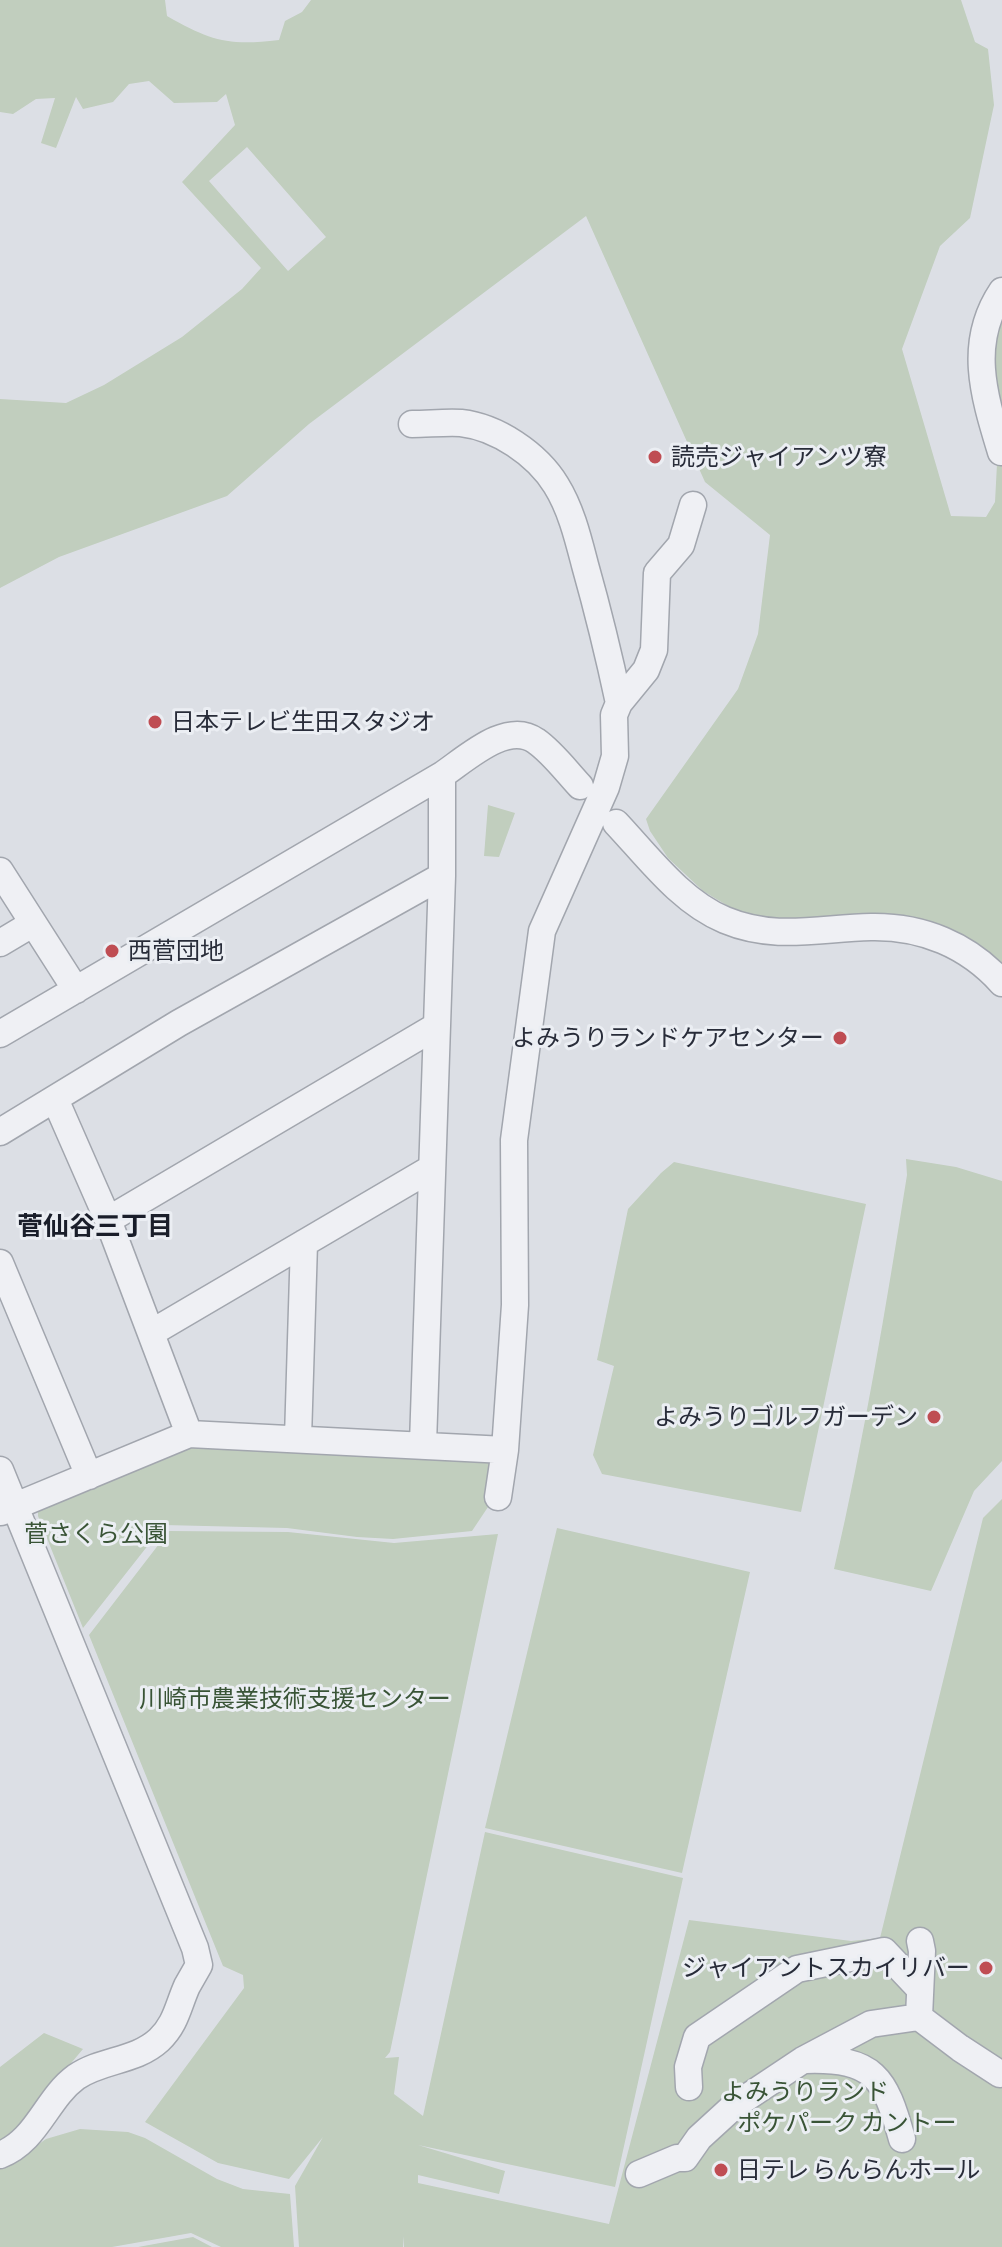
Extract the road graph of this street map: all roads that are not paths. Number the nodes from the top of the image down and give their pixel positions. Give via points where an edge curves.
1 (1002, 291) edge
2 (412, 424) dead end
3 (1001, 452) edge
4 (693, 505) dead end
5 (619, 703) junction
6 (442, 775) junction
7 (580, 786) dead end
8 (616, 823) dead end
9 (0, 871) edge
10 (442, 876) junction
11 (32, 924) junction
12 (0, 943) edge
13 (1002, 983) edge
14 (76, 990) junction
15 (435, 1027) junction
16 (0, 1034) edge
17 (55, 1099) junction
18 (0, 1132) edge
19 (432, 1168) junction
20 (108, 1220) junction
21 (304, 1243) junction
22 (0, 1263) edge
23 (151, 1333) junction
24 (189, 1434) junction
25 (298, 1438) junction
26 (423, 1444) junction
27 (505, 1450) junction
28 (0, 1470) edge
29 (89, 1476) junction
30 (498, 1497) dead end
31 (8, 1509) edge
32 (920, 1941) dead end
33 (919, 1988) junction
34 (919, 2017) junction
35 (803, 2060) junction
36 (1000, 2074) dead end
37 (689, 2087) dead end
38 (902, 2139) dead end
39 (0, 2155) edge
40 (639, 2174) dead end

1 - 3 street via 980,346 980,368
2 - 5 street via 462,423 488,431 517,445 557,485 573,523
4 - 5 street via 681,545 657,573 654,650
5 - 27 street via 614,715 615,756 606,787 542,931 514,1140 515,1305
6 - 7 street via 489,744 521,733 537,741
6 - 10 street
6 - 14 street
8 - 13 street via 673,884 725,920 768,932 914,930 977,958
9 - 11 street
10 - 15 street
10 - 17 street
11 - 12 street
11 - 14 street
14 - 16 street
15 - 19 street
15 - 20 street
17 - 18 street
17 - 20 street
19 - 21 street
19 - 26 street
20 - 23 street
21 - 23 street
21 - 25 street
22 - 29 street
23 - 24 street
24 - 25 street
24 - 29 street
25 - 26 street
26 - 27 street
27 - 30 street
28 - 31 street
29 - 31 street
31 - 39 street via 199,1965 161,2039 140,2054 76,2078 34,2130
32 - 33 street
33 - 34 street
33 - 37 street via 884,1951 797,1969 697,2037 688,2067
34 - 35 street via 871,2024
34 - 36 street
35 - 38 street via 857,2064 878,2079 892,2103
35 - 40 street via 734,2106 685,2158

